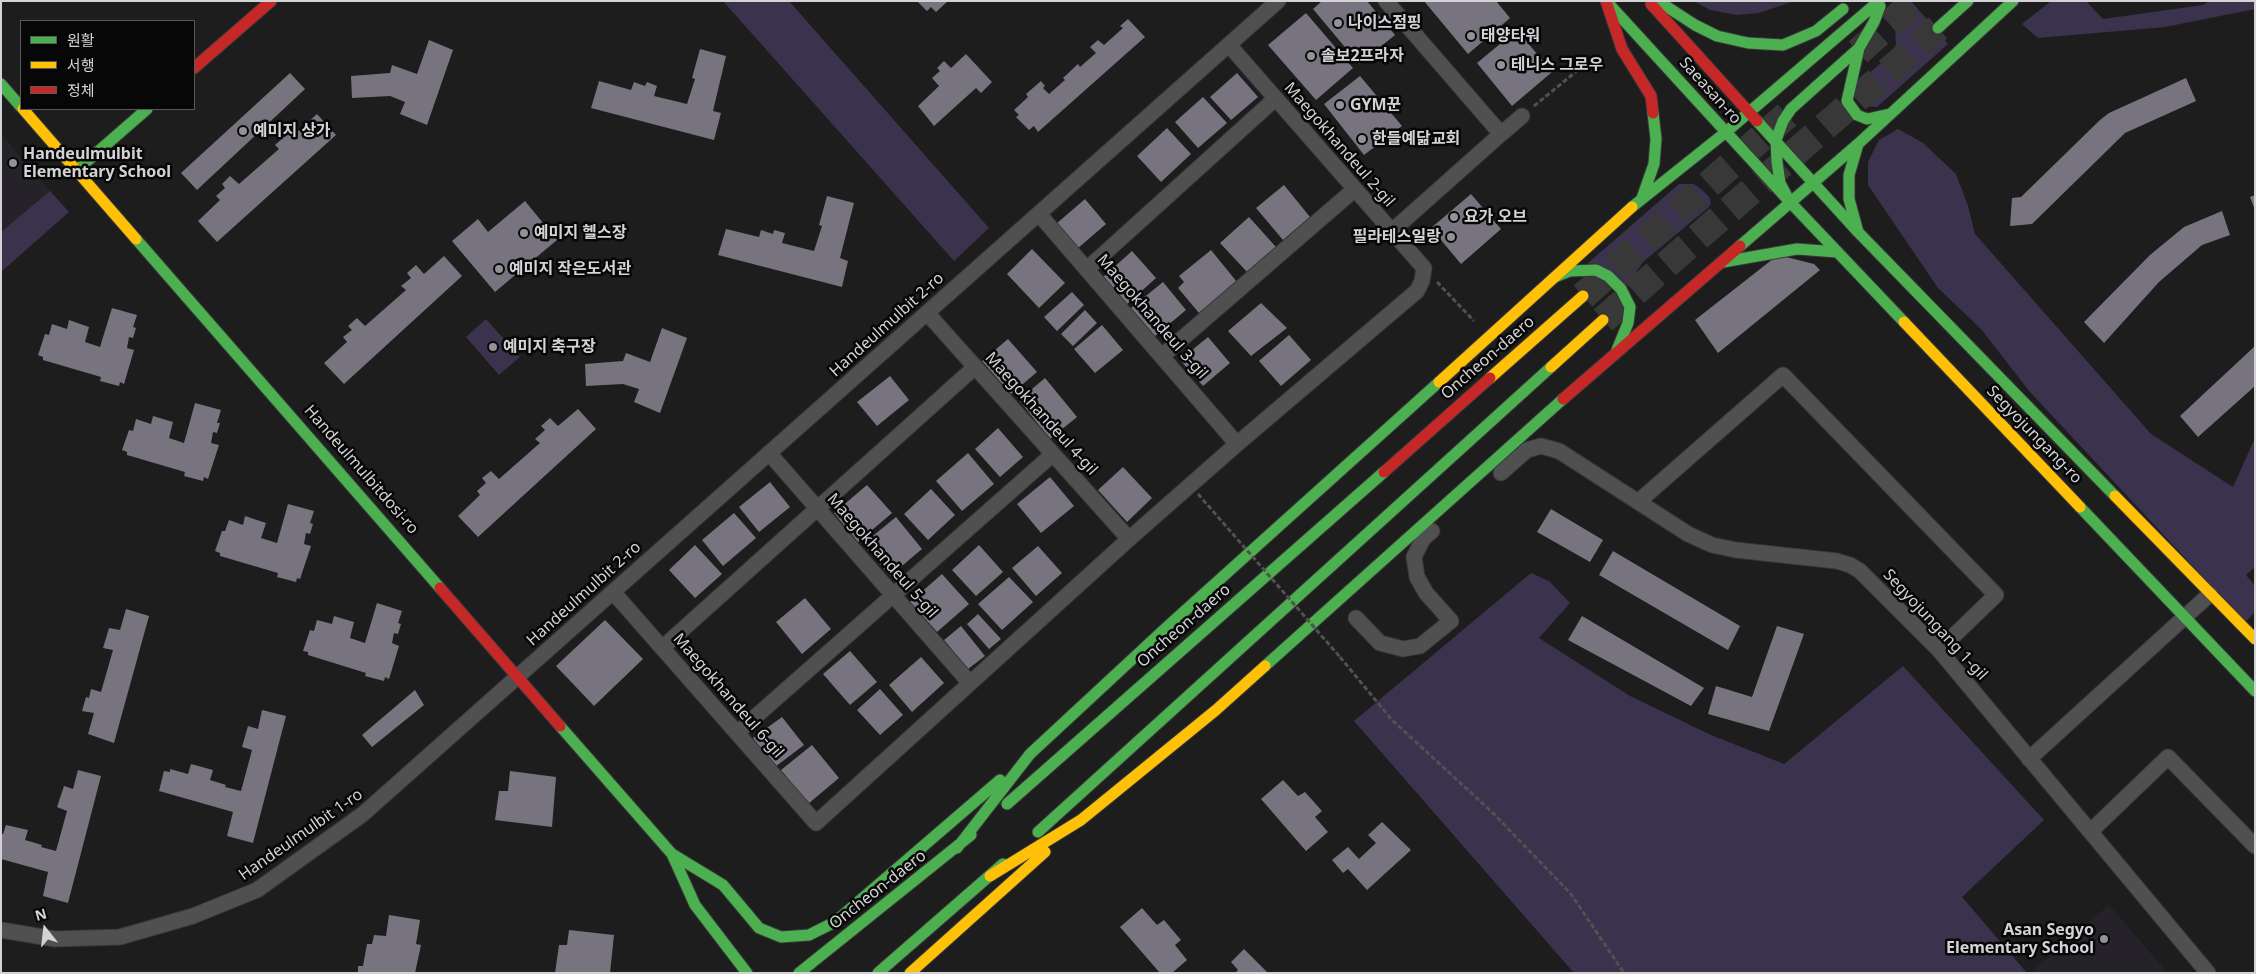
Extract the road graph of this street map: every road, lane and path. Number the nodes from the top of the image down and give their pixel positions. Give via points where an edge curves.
1 (271, 1) edge
2 (1278, 1) edge
3 (1386, 1) edge
4 (1607, 1) edge
5 (1649, 1) edge
6 (1658, 1) edge
7 (1852, 1) edge
8 (1881, 1) edge
9 (1968, 1) edge
10 (2013, 1) edge
11 (1938, 28) tunnel mouth
12 (1228, 45) junction
13 (1859, 48) junction
14 (1589, 61) dead end
15 (195, 67) edge
16 (1, 84) edge
17 (1275, 99) junction
18 (20, 106) edge
19 (24, 110) edge
20 (146, 110) edge
21 (1750, 111) junction
22 (1890, 114) junction
23 (1522, 116) joint
24 (1726, 132) junction
25 (1501, 134) junction
26 (1776, 140) junction
27 (1858, 144) junction
28 (77, 170) junction
29 (1814, 182) junction
30 (1355, 189) junction
31 (1642, 198) junction
32 (1790, 202) junction
33 (1039, 214) junction
34 (1392, 231) junction
35 (1858, 232) junction
36 (1838, 252) junction
37 (1719, 263) junction
38 (1424, 268) junction
39 (1087, 269) junction
40 (1554, 277) junction
41 (1583, 296) tunnel mouth
42 (927, 313) junction
43 (1603, 320) tunnel mouth
44 (1474, 322) dead end
45 (1616, 351) junction
46 (1162, 356) junction
47 (976, 367) junction
48 (1237, 444) junction
49 (769, 454) junction
50 (1053, 454) junction
51 (1198, 494) dead end
52 (1638, 502) junction
53 (817, 509) junction
54 (1129, 539) junction
55 (1353, 588) junction
56 (613, 592) junction
57 (2210, 594) junction
58 (894, 595) junction
59 (1323, 614) junction
60 (1356, 618) junction
61 (2185, 618) junction
62 (2255, 639) edge
63 (662, 648) junction
64 (1938, 650) junction
65 (519, 676) junction
66 (969, 682) junction
67 (2255, 690) edge
68 (738, 734) junction
69 (1030, 754) junction
70 (2028, 759) junction
71 (1081, 820) junction
72 (2091, 831) junction
73 (2255, 846) edge
74 (957, 848) junction
75 (672, 854) junction
76 (990, 876) junction
77 (1, 930) edge
78 (746, 973) edge
79 (799, 973) edge
80 (878, 973) edge
81 (910, 973) edge
82 (1624, 973) edge
83 (2208, 973) edge

1 - 15 main road
2 - 12 street, Handeulmulbit 2-ro
3 - 25 street
4 - 24 main road, Saeasan-ro
4 - 31 main road via 1622,49 1651,96 1656,140 1654,164
5 - 21 main road, Saeasan-ro
6 - 7 main road via 1718,36 1748,43 1783,45 1816,31
8 - 13 main road via 1874,22
8 - 21 main road
9 - 11 main road
10 - 22 main road
12 - 17 street, Maegokhandeul 2-gil
12 - 33 street, Handeulmulbit 2-ro
13 - 22 main road via 1847,101 1857,115 1867,119
13 - 26 main road via 1791,109
14 - 23 path
16 - 18 main road, Handeulmulbitdosi-ro
17 - 30 street, Maegokhandeul 2-gil
17 - 39 street
19 - 28 main road, Handeulmulbitdosi-ro
20 - 28 main road
21 - 24 main road
21 - 26 main road, Saeasan-ro
22 - 27 main road
23 - 25 street
24 - 31 main road
24 - 32 main road, Saeasan-ro
25 - 34 street
26 - 29 main road, Saeasan-ro
26 - 32 main road via 1780,183
27 - 29 main road
27 - 35 main road via 1849,176 1849,199
28 - 65 main road, Handeulmulbitdosi-ro
29 - 32 main road
29 - 35 main road, Segyojungang-ro
30 - 34 street, Maegokhandeul 2-gil
30 - 46 street
31 - 40 main road
32 - 36 main road, Segyojungang-ro
32 - 37 main road
33 - 39 street, Maegokhandeul 3-gil
33 - 42 street, Handeulmulbit 2-ro
34 - 38 street, Maegokhandeul 2-gil
35 - 57 main road, Segyojungang-ro
36 - 37 main road via 1797,249
36 - 61 main road, Segyojungang-ro
37 - 45 main road
38 - 44 path
38 - 48 street via 1418,291
39 - 46 street, Maegokhandeul 3-gil
40 - 45 main road via 1570,271 1596,270 1621,289 1630,308 1628,323
40 - 69 main road
41 - 74 main road, Oncheon-daero
42 - 47 street, Maegokhandeul 4-gil
42 - 49 street, Handeulmulbit 2-ro
43 - 76 main road
45 - 55 main road
46 - 48 street, Maegokhandeul 3-gil
47 - 50 street, Maegokhandeul 4-gil
47 - 53 street
48 - 54 street
49 - 53 street, Maegokhandeul 5-gil
49 - 56 street, Handeulmulbit 2-ro
50 - 54 street, Maegokhandeul 4-gil
50 - 58 street
51 - 82 path, bridge via 1392,720 1494,814 1572,894
52 - 60 street, Segyojungang 1-gil via 1559,451 1541,446 1528,450 1423,539 1414,557 1416,577 1451,621 1420,646 1403,649 1380,643
52 - 64 street, Segyojungang 1-gil via 1688,534 1712,545 1850,565 1860,571
52 - 64 street via 1783,375 1996,595
53 - 58 street, Maegokhandeul 5-gil
53 - 63 street
54 - 66 street
55 - 59 main road
55 - 60 street via 1350,598
56 - 63 street, Maegokhandeul 6-gil
56 - 65 street, Handeulmulbit 2-ro
57 - 61 street
57 - 62 main road, Segyojungang-ro
58 - 66 street, Maegokhandeul 5-gil
58 - 68 street
59 - 60 street via 1334,612
59 - 71 main road via 1216,710
61 - 67 main road, Segyojungang-ro
61 - 70 street
63 - 68 street, Maegokhandeul 6-gil
64 - 70 street, Segyojungang 1-gil
65 - 75 main road, Handeulmulbitdosi-ro
65 - 77 street, Handeulmulbit 1-ro via 371,808 257,890 193,916 120,937 55,939
66 - 68 street, Maegokhandeul 6-gil via 816,823
69 - 74 main road
69 - 75 main road via 835,922 808,935 781,937 759,928 724,885
70 - 72 street, Segyojungang 1-gil
71 - 76 main road
71 - 81 main road
72 - 73 street via 2168,757
72 - 83 street, Segyojungang 1-gil
74 - 79 main road, Oncheon-daero
75 - 78 main road via 695,905
76 - 80 main road

